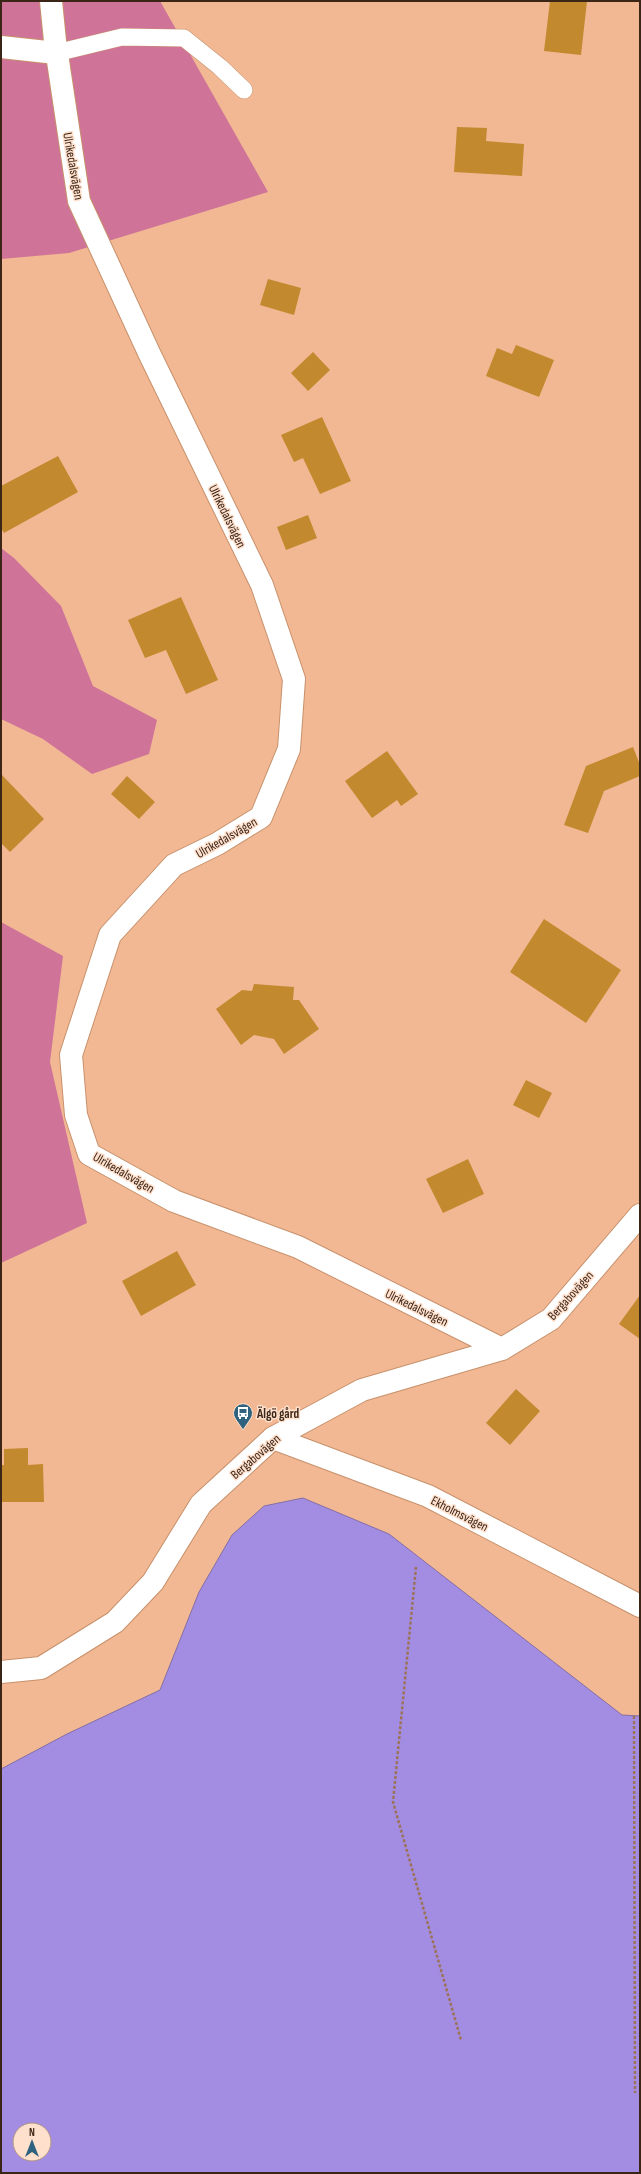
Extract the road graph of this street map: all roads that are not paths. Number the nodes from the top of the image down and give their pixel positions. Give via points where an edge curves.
1 (51, 1) edge
2 (1, 47) edge
3 (56, 53) junction
4 (244, 90) dead end
5 (640, 1214) edge
6 (502, 1349) junction
7 (273, 1438) junction
8 (640, 1606) edge
9 (1, 1672) edge

1 - 3 street, Ulrikedalsvägen
2 - 3 street
3 - 4 lane via 122,37 184,38
3 - 6 street, Ulrikedalsvägen via 78,201 262,585 294,679 289,749 261,817 217,844 174,865 110,935 71,1055 76,1115 89,1154 174,1201 298,1247
5 - 6 street, Bergabovägen via 551,1319
6 - 7 street, Bergabovägen via 362,1390
7 - 8 street, Ekholmsvägen via 428,1496
7 - 9 street, Bergabovägen via 201,1504 153,1582 115,1622 41,1668

